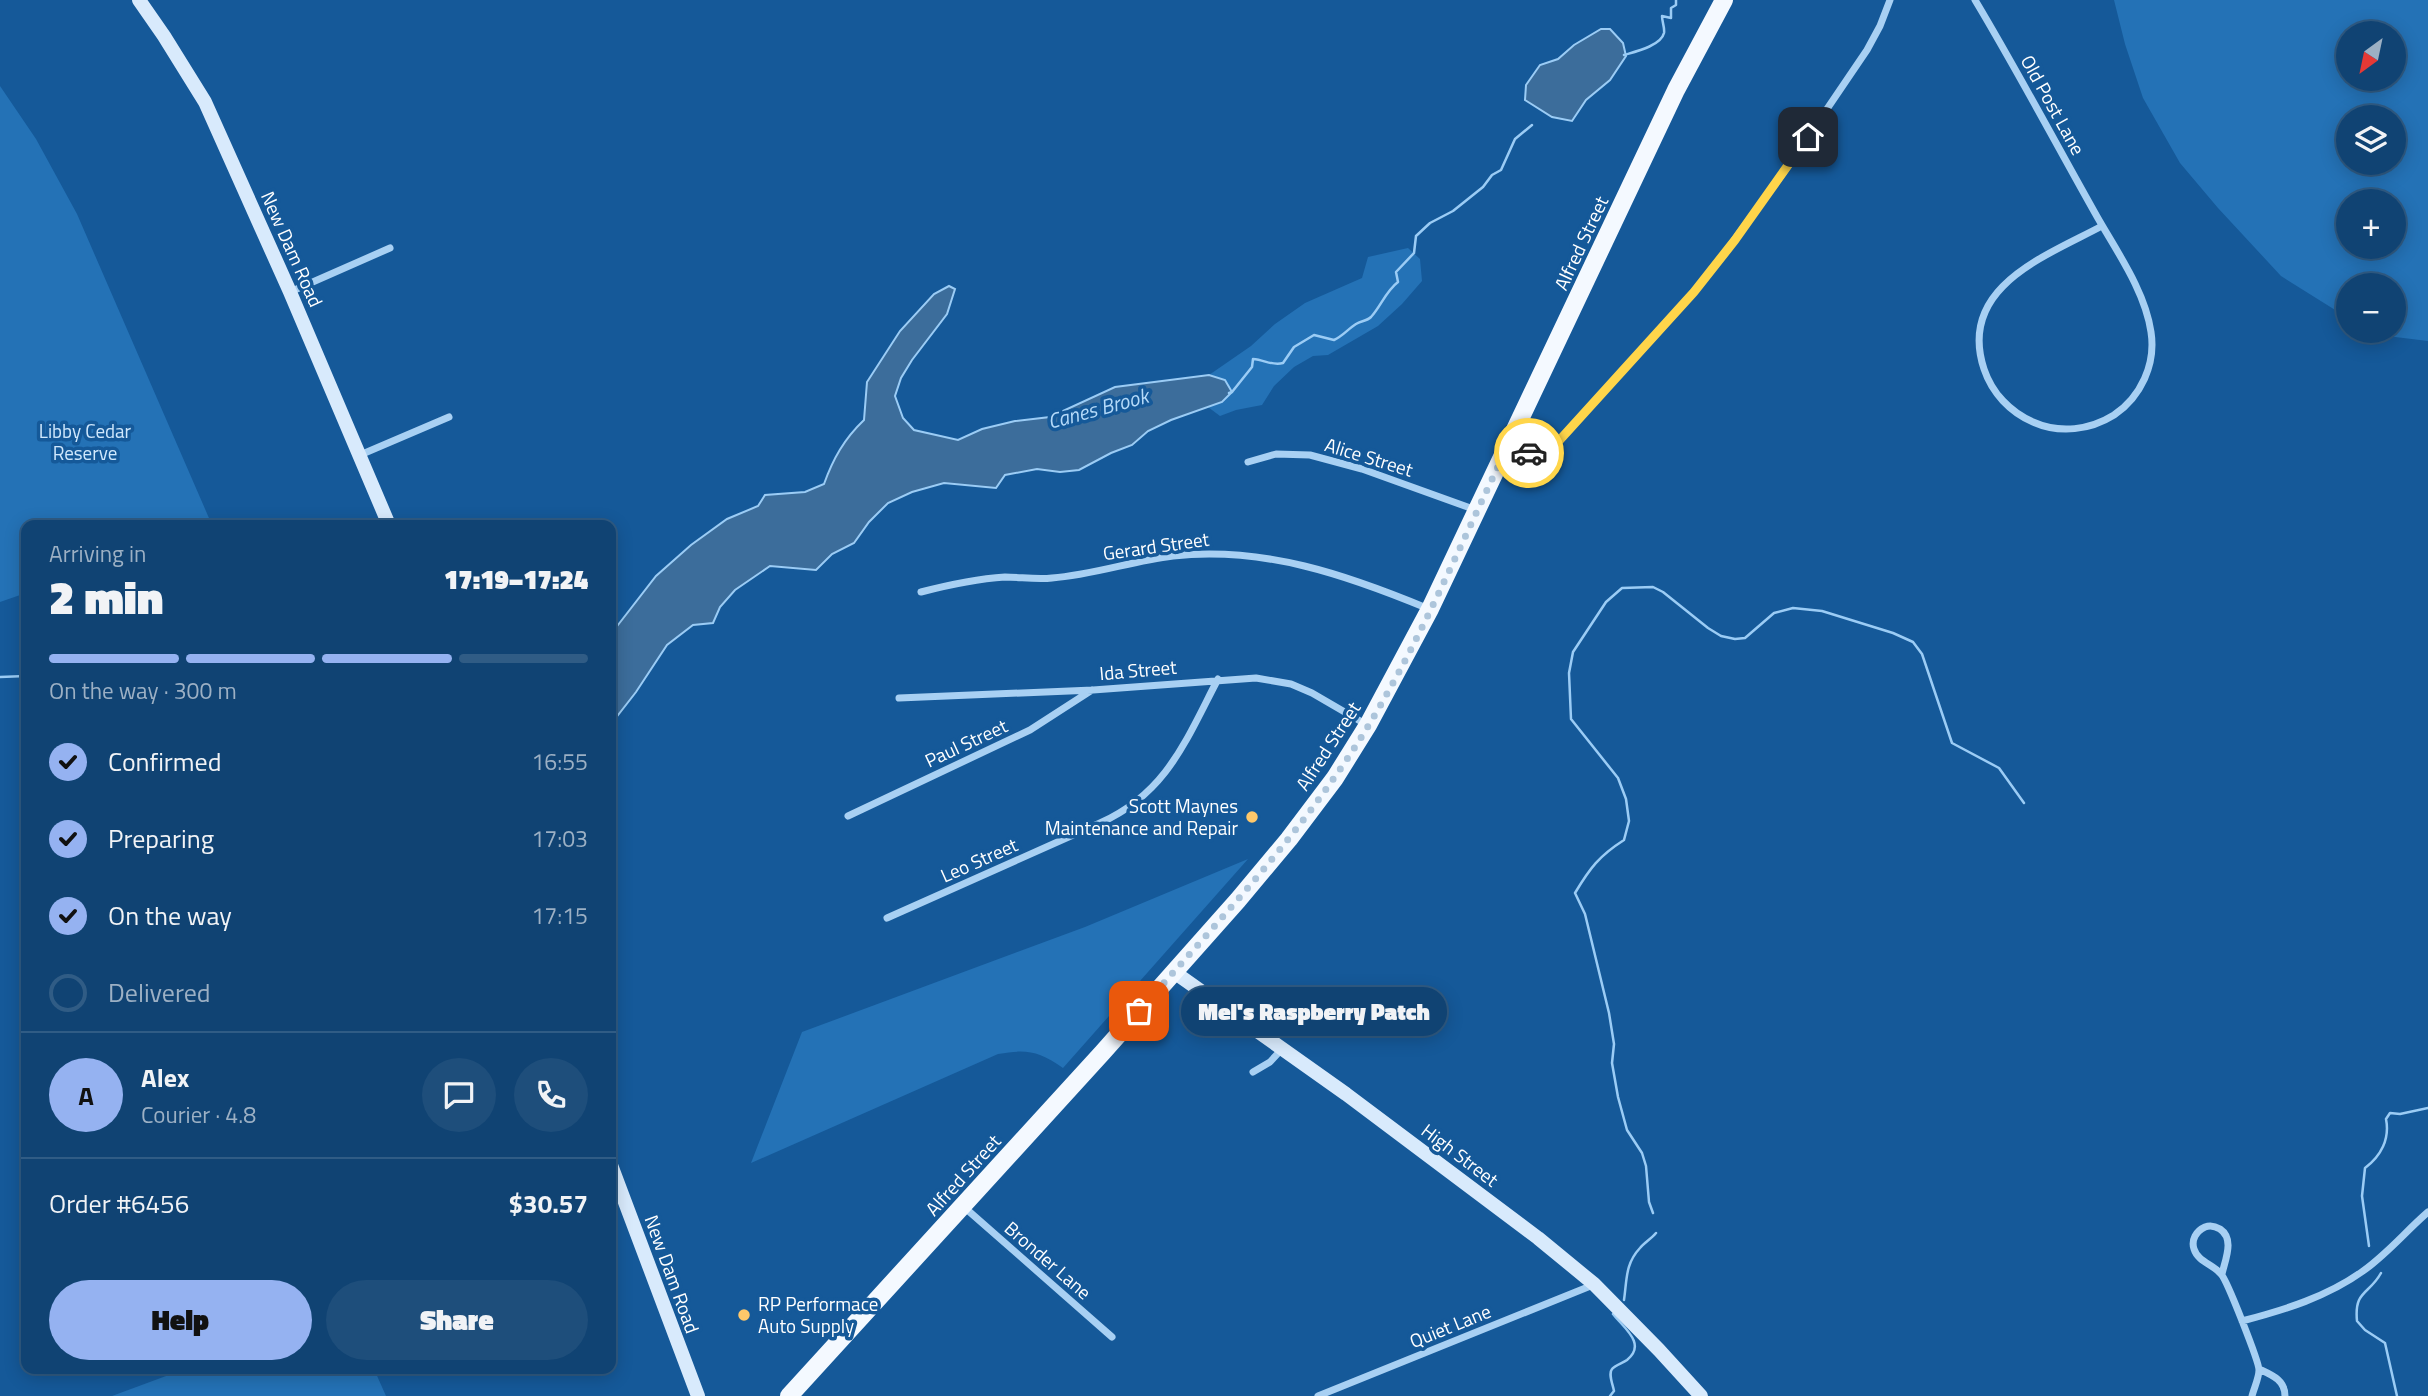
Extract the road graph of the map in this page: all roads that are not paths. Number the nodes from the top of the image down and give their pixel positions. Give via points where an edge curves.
1 (139, 0) edge
2 (1724, 0) edge
3 (1890, 0) edge
4 (1975, 0) edge
5 (2102, 226) junction
6 (390, 248) dead end
7 (290, 292) junction
8 (449, 417) dead end
9 (1507, 448) junction
10 (360, 454) junction
11 (1248, 462) dead end
12 (1476, 510) junction
13 (387, 520) edge
14 (921, 592) dead end
15 (1430, 609) junction
16 (1218, 679) junction
17 (1093, 690) junction
18 (899, 698) dead end
19 (1368, 725) junction
20 (848, 816) dead end
21 (887, 918) dead end
22 (1174, 972) junction
23 (1282, 1049) junction
24 (1253, 1072) dead end
25 (616, 1178) edge
26 (963, 1206) junction
27 (2428, 1212) edge
28 (2421, 1218) junction
29 (2428, 1225) edge
30 (2222, 1274) junction
31 (1594, 1284) junction
32 (2242, 1321) junction
33 (1112, 1337) dead end
34 (2259, 1369) junction
35 (695, 1395) edge
36 (789, 1396) edge
37 (1318, 1396) edge
38 (1701, 1396) edge
39 (2252, 1396) edge
40 (2286, 1396) edge

1 - 7 street, New Dam Road via 205,102
2 - 9 main road, Alfred Street via 1671,101
3 - 9 street via 1859,62 1787,168 1689,298 1557,443 1537,453
4 - 5 street, Old Post Lane
5 - 5 street, Old Post Lane via 2148,319 2150,363 2138,390 2105,420 2077,429 2038,425 2007,406 1986,376 1980,353 1984,317 1994,295 2010,277
6 - 7 street
7 - 10 street, New Dam Road
8 - 10 street
9 - 12 main road, Alfred Street
10 - 13 street, New Dam Road
11 - 12 street, Alice Street via 1276,454 1310,455
12 - 15 main road, Alfred Street
14 - 15 street, Gerard Street via 1005,577 1052,579 1170,556 1222,553 1319,568
15 - 19 main road, Alfred Street
16 - 17 street, Ida Street
16 - 19 street, Ida Street via 1256,678 1292,684
16 - 21 street, Leo Street via 1179,755 1152,790 1130,807
17 - 18 street, Ida Street
17 - 20 street, Paul Street via 1030,730
19 - 22 main road, Alfred Street via 1289,839
22 - 23 street, High Street
22 - 26 main road, Alfred Street
23 - 24 street
23 - 31 street, High Street via 1488,1199
25 - 35 street, New Dam Road
26 - 33 street, Bronder Lane
26 - 36 main road, Alfred Street
27 - 28 street
28 - 29 street
28 - 32 street via 2376,1261 2339,1286 2300,1304
30 - 30 street via 2227,1238 2220,1229 2207,1226 2197,1232 2194,1250
30 - 32 street
31 - 37 street, Quiet Lane
31 - 38 street, High Street
32 - 34 street
34 - 39 street
34 - 40 street via 2280,1381

